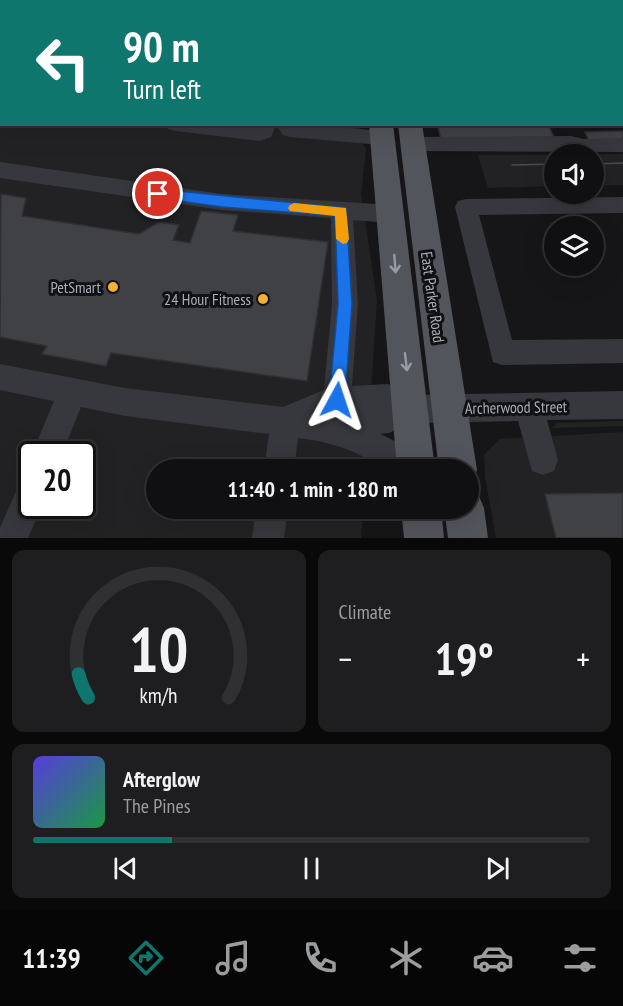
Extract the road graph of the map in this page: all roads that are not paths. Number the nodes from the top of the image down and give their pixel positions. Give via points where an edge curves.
1 (192, 126) edge
2 (266, 126) edge
3 (287, 126) edge
4 (564, 126) edge
5 (349, 130) edge
6 (382, 131) edge
7 (412, 134) edge
8 (571, 143) junction
9 (623, 145) edge
10 (0, 170) edge
11 (623, 205) edge
12 (342, 212) junction
13 (391, 214) junction
14 (425, 215) junction
15 (623, 351) edge
16 (0, 377) edge
17 (72, 393) junction
18 (337, 400) junction
19 (623, 405) edge
20 (529, 407) junction
21 (449, 408) junction
22 (409, 409) junction
23 (286, 420) junction
24 (322, 426) junction
25 (52, 441) edge
26 (281, 459) edge
27 (393, 459) edge
28 (415, 459) edge
29 (456, 459) edge
30 (543, 460) dead end
31 (20, 519) edge
32 (271, 519) edge
33 (422, 519) edge
34 (465, 519) edge
35 (12, 538) edge
36 (268, 538) edge
37 (424, 538) edge
38 (468, 538) edge

1 - 2 street via 260,134
3 - 5 street via 290,130
4 - 8 street
5 - 6 street
6 - 13 main road, East Parker Road
7 - 8 street
7 - 14 main road, East Parker Road
8 - 9 street
10 - 12 street via 222,202
11 - 15 street via 466,207 502,353
12 - 13 street
12 - 18 street via 345,304
13 - 14 main road
13 -> 22 main road, East Parker Road
14 - 21 main road, East Parker Road via 427,257
16 - 17 street
17 - 23 street
17 - 25 street
18 - 22 street via 388,398
18 - 23 street
19 - 20 street, Archerwood Street
20 - 21 street, Archerwood Street
20 - 30 street
21 - 22 street, Archerwood Street
21 - 29 main road, East Parker Road
22 - 24 street via 389,419
22 - 28 main road, East Parker Road
23 - 24 street
23 - 26 street
24 - 27 street via 382,450
31 - 35 street
32 - 36 street
33 - 37 main road
34 - 38 main road

